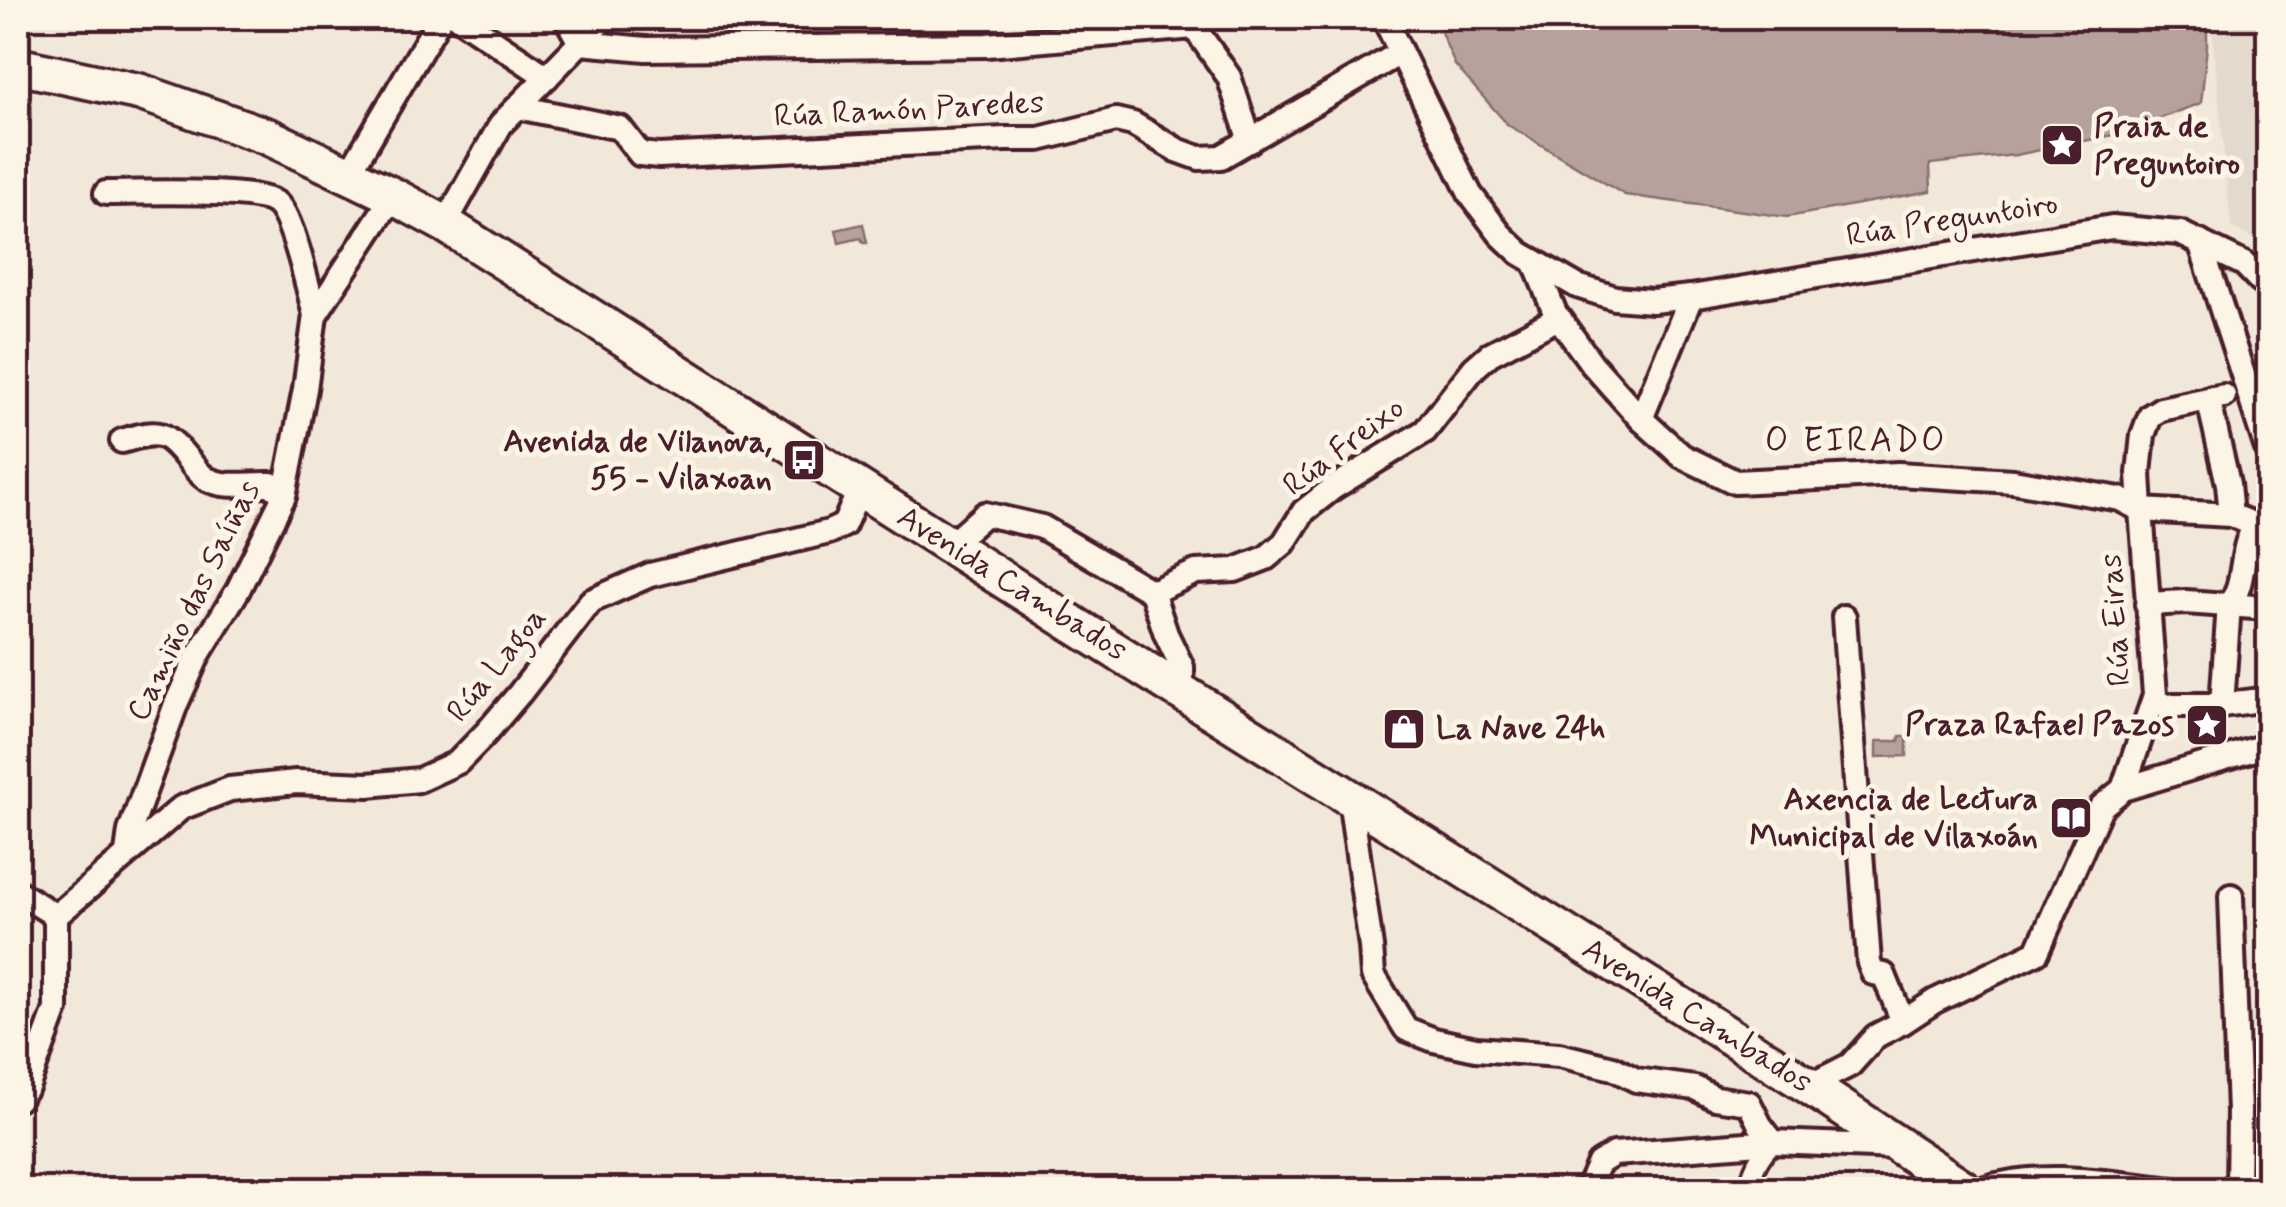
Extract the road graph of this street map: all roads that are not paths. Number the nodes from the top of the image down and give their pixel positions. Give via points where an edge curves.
1 (440, 18) edge
2 (459, 18) edge
3 (566, 18) edge
4 (604, 18) edge
5 (1384, 18) edge
6 (1193, 22) edge
7 (580, 43) junction
8 (1400, 53) junction
9 (18, 66) edge
10 (547, 77) junction
11 (518, 106) junction
12 (1250, 141) junction
13 (348, 175) junction
14 (106, 193) dead end
15 (393, 196) junction
16 (445, 224) junction
17 (2200, 242) junction
18 (1534, 262) junction
19 (2268, 289) edge
20 (1690, 297) junction
21 (315, 315) junction
22 (1558, 318) junction
23 (2247, 391) junction
24 (2213, 398) junction
25 (1642, 419) junction
26 (2266, 439) edge
27 (122, 441) dead end
28 (860, 488) junction
29 (284, 496) junction
30 (2141, 510) junction
31 (2230, 515) junction
32 (2264, 522) edge
33 (950, 545) junction
34 (1152, 592) junction
35 (2147, 604) junction
36 (2228, 604) junction
37 (2268, 608) edge
38 (1844, 617) dead end
39 (1182, 692) junction
40 (2268, 700) edge
41 (2152, 705) junction
42 (2222, 705) junction
43 (2268, 745) edge
44 (2123, 789) junction
45 (1350, 798) junction
46 (128, 852) junction
47 (18, 892) edge
48 (2232, 896) dead end
49 (56, 916) junction
50 (1902, 1022) junction
51 (1809, 1086) junction
52 (18, 1099) edge
53 (1772, 1142) junction
54 (1900, 1147) junction
55 (1587, 1190) edge
56 (1751, 1190) edge
57 (1966, 1190) edge
58 (1979, 1190) edge
59 (2173, 1190) edge
60 (2238, 1190) edge

1 - 13 street
2 - 10 street
3 - 7 street
4 - 7 street
5 - 8 street, Rúa Preguntoiro
6 - 7 street via 987,45 646,49
6 - 12 street via 1229,77
7 - 10 street
8 - 12 street, Rúa Ramón Paredes
8 - 18 street, Rúa Preguntoiro via 1470,194 1500,234
9 - 13 main road, Avenida Cambados via 140,92 268,137
10 - 11 street
11 - 12 street, Rúa Ramón Paredes via 620,128 640,154 659,156 1039,139 1116,120 1199,158 1221,158
11 - 16 street
13 - 15 main road, Avenida Cambados
14 - 21 street, Camiño das Saíñas via 253,196 277,204 288,220
15 - 16 main road, Avenida Cambados
15 - 21 street, Camiño das Saíñas
16 - 28 main road, Avenida Cambados
17 - 19 street, Rúa Preguntoiro via 2244,264
17 - 20 street, Rúa Preguntoiro via 2180,232 2112,226
17 - 23 street
18 - 20 street, Rúa Preguntoiro via 1615,298
18 - 22 street, Rúa Preguntoiro
20 - 25 street
21 - 29 street, Camiño das Saíñas
22 - 25 street, Rúa Preguntoiro
22 - 34 street, Rúa Freixo via 1474,368 1426,431 1304,510 1266,558 1235,570 1196,572
23 - 24 street
23 - 26 street
24 - 30 street, Rúa Eiras via 2150,416 2142,435
24 - 31 street
25 - 30 street, Rúa Preguntoiro via 1682,456 1736,482 1898,474 2013,481 2120,499
27 - 29 street via 163,434 202,477 222,485 271,484
28 - 33 main road, Avenida Cambados
28 - 46 street, Rúa Lagoa via 844,525 829,532 650,576 590,601 458,762 420,780 230,789 182,808
29 - 46 street, Camiño das Saíñas via 176,704
30 - 31 street, Rúa Preguntoiro
30 - 35 street, Rúa Eiras
31 - 32 street, Rúa Preguntoiro
32 - 36 street via 2250,535 2238,594
33 - 34 street via 985,514 1042,527
33 - 39 main road, Avenida Cambados
34 - 39 street via 1182,667
35 - 36 street
35 - 41 street, Rúa Eiras
36 - 37 street
36 - 42 street
38 - 50 street via 1869,963 1872,973 1884,975
39 - 45 main road, Avenida Cambados
40 - 42 street
41 - 42 street
41 - 44 street, Rúa Eiras
43 - 44 street
44 - 50 street, Rúa Eiras via 2101,807 2037,952
45 - 51 main road, Avenida Cambados
45 - 53 street via 1373,975 1406,1028 1476,1049 1559,1055 1636,1080 1749,1103
46 - 49 street, Rúa Lagoa
47 - 49 street
48 - 60 street
49 - 52 street via 56,1009
50 - 51 street, Rúa Eiras via 1876,1036 1850,1065
51 - 54 main road, Avenida Cambados
53 - 54 street
53 - 55 street via 1614,1154 1599,1163
53 - 56 street via 1758,1160
54 - 57 main road, Avenida Cambados
58 - 59 street via 2043,1180

